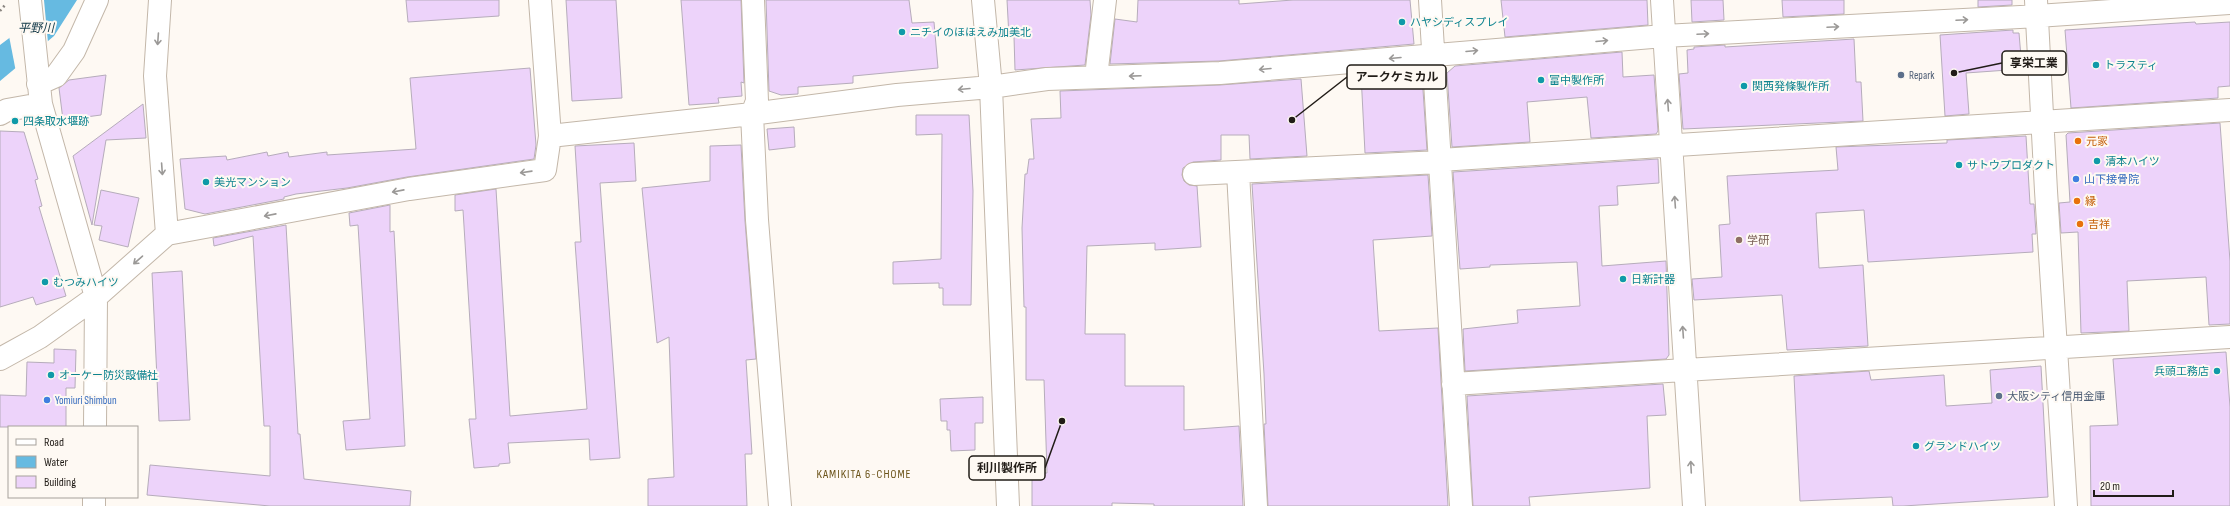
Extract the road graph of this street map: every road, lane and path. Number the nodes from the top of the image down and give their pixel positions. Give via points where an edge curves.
1 (30, 0) edge
2 (97, 0) edge
3 (160, 0) edge
4 (540, 0) edge
5 (753, 0) edge
6 (757, 0) edge
7 (983, 0) edge
8 (1105, 0) edge
9 (1430, 0) edge
10 (1662, 0) edge
11 (2230, 3) edge
12 (3, 8) dead end
13 (2037, 8) edge
14 (0, 11) edge
15 (1664, 36) junction
16 (1434, 54) junction
17 (1096, 77) junction
18 (991, 87) junction
19 (39, 88) junction
20 (2230, 110) edge
21 (0, 114) edge
22 (752, 114) junction
23 (2043, 121) junction
24 (550, 136) junction
25 (1671, 144) junction
26 (1440, 161) junction
27 (1238, 172) junction
28 (1194, 174) dead end
29 (168, 234) junction
30 (96, 297) junction
31 (2230, 337) edge
32 (2057, 348) junction
33 (0, 360) edge
34 (1686, 371) junction
35 (1453, 384) junction
36 (95, 426) edge
37 (780, 506) edge
38 (1008, 506) edge
39 (1256, 506) edge
40 (1461, 506) edge
41 (1694, 506) edge
42 (2066, 506) edge

1 - 19 street
2 - 19 street via 74,51 56,76
3 -> 29 street via 155,76
4 - 24 street
5 - 6 street
5 - 22 street via 757,101
7 - 18 street
8 - 17 street
9 - 16 street
10 - 15 street
11 - 13 street
12 - 14 path
15 -> 13 street
13 - 23 street
16 -> 15 street
25 -> 15 street
16 -> 17 street via 1220,73
16 - 26 street
17 - 18 street via 1047,79
18 -> 22 street via 897,95
18 - 38 street
19 - 21 street
19 - 30 street
20 - 23 street
22 - 24 street
22 - 37 street via 757,220
23 - 25 street
23 - 32 street
24 -> 29 street via 545,170 409,189
25 - 26 street
34 -> 25 street
26 - 27 street
26 - 35 street
27 - 28 street
27 - 39 street
29 -> 30 street
30 - 33 street via 40,337
30 - 36 street
31 - 32 street
32 - 34 street
32 - 42 street
34 - 35 street
41 -> 34 street
35 - 40 street

